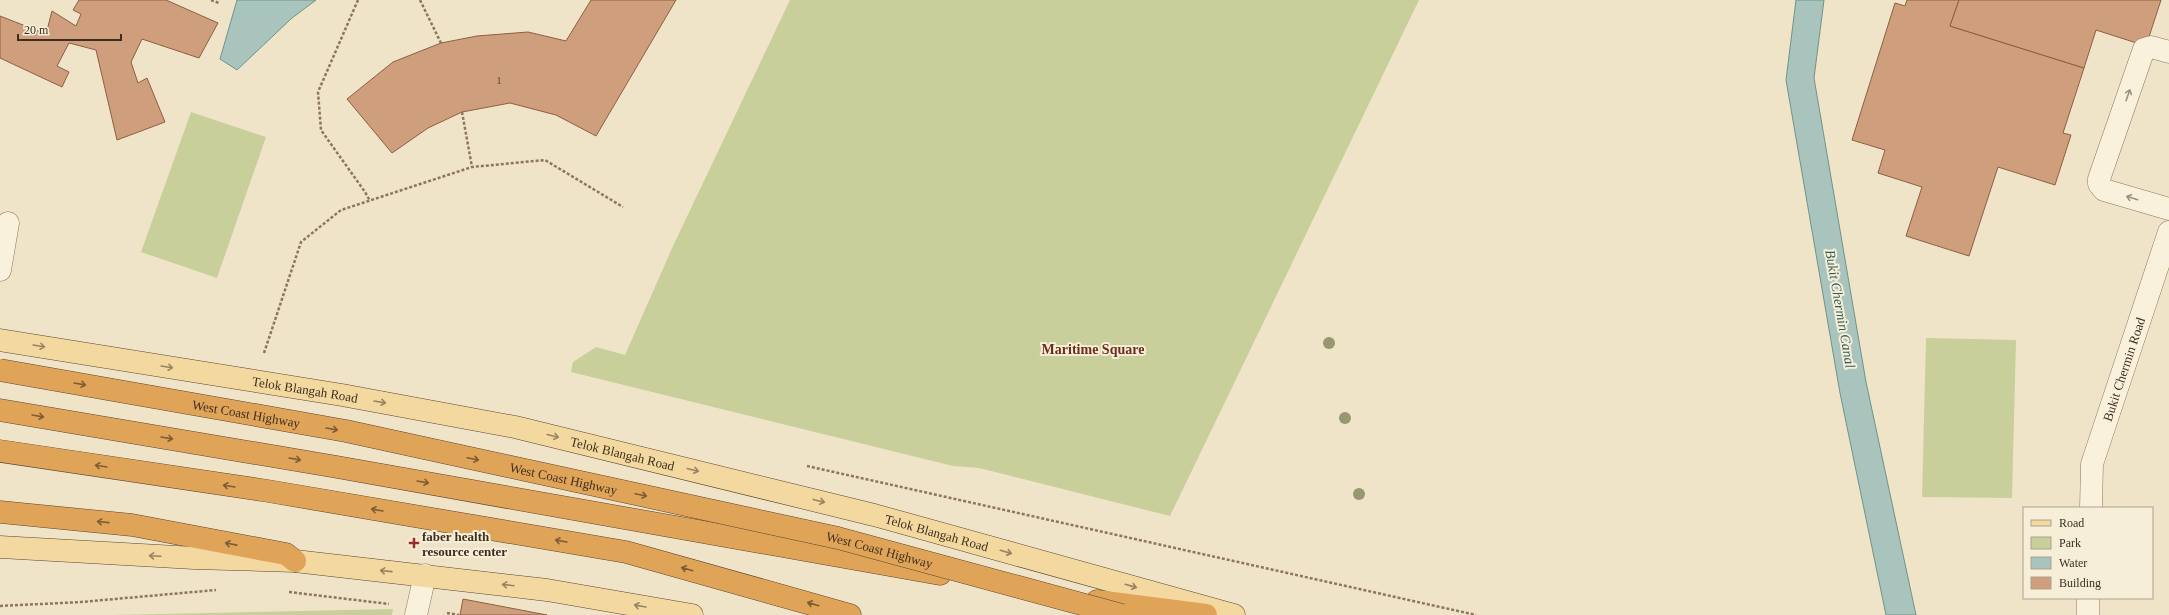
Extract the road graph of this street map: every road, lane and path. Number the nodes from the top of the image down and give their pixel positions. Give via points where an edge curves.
1 (211, 0) edge
2 (358, 0) edge
3 (420, 0) edge
4 (219, 3) dead end
5 (441, 43) dead end
6 (2169, 52) edge
7 (462, 112) dead end
8 (472, 167) junction
9 (370, 201) junction
10 (623, 207) dead end
11 (2169, 209) edge
12 (8, 223) dead end
13 (2169, 232) edge
14 (0, 270) edge
15 (0, 340) edge
16 (263, 355) dead end
17 (0, 370) edge
18 (0, 410) edge
19 (0, 451) edge
20 (2091, 507) edge
21 (0, 512) edge
22 (0, 547) edge
23 (295, 561) junction
24 (425, 575) junction
25 (223, 590) dead end
26 (285, 592) dead end
27 (2088, 599) edge
28 (0, 606) edge
29 (417, 611) edge
30 (459, 615) edge
31 (692, 615) edge
32 (850, 615) edge
33 (1122, 615) edge
34 (1206, 615) edge
35 (1234, 615) edge
36 (2088, 615) edge

1 - 4 path
2 - 9 path via 318,92 321,130
3 - 5 path
11 -> 6 street via 2104,190 2099,184 2144,49 2152,47
7 - 8 path
8 - 9 path
8 - 10 path via 546,160
9 - 16 path via 341,210 301,242
12 - 14 street
13 - 20 street, Bukit Chermin Road via 2092,464
15 -> 35 main road, Telok Blangah Road via 342,395 515,427 874,515
17 -> 33 highway, West Coast Highway, bridge via 346,431 838,538
18 -> 34 highway via 337,466 1077,598
32 -> 19 highway via 626,552 268,491
23 -> 21 highway via 286,554 132,525
23 -> 22 main road
24 -> 23 main road
24 - 29 street
31 -> 24 main road via 547,590
25 - 28 path
26 - 29 path
27 - 36 street
29 - 30 path

